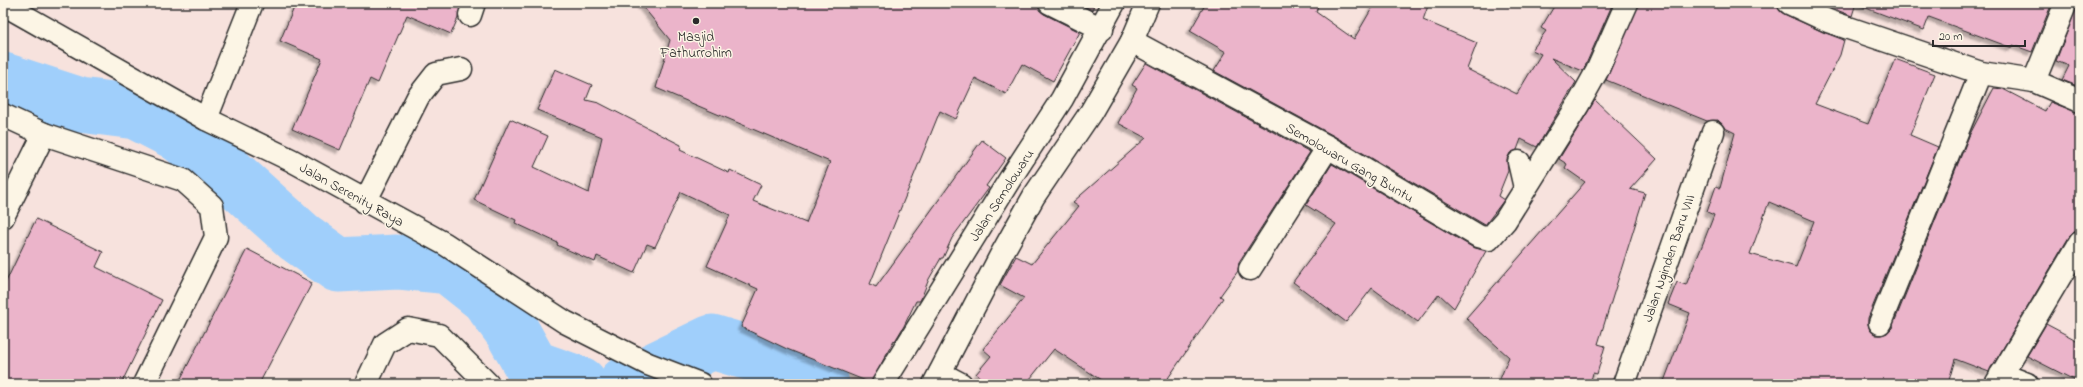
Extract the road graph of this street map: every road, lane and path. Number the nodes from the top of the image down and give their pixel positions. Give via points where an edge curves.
1 (252, 3) edge
2 (1050, 3) edge
3 (1114, 3) edge
4 (1148, 3) edge
5 (1627, 3) edge
6 (1789, 3) edge
7 (2066, 3) edge
8 (3, 4) edge
9 (1102, 29) junction
10 (1132, 41) junction
11 (461, 69) dead end
12 (1982, 73) junction
13 (2034, 81) junction
14 (2080, 101) edge
15 (3, 115) edge
16 (206, 119) junction
17 (1713, 132) dead end
18 (44, 134) junction
19 (1328, 147) junction
20 (1519, 162) dead end
21 (1525, 188) junction
22 (365, 202) junction
23 (3, 217) edge
24 (2077, 255) edge
25 (1250, 269) dead end
26 (1880, 323) dead end
27 (937, 378) edge
28 (1999, 379) edge
29 (144, 384) edge
30 (366, 384) edge
31 (488, 384) edge
32 (700, 384) edge
33 (883, 384) edge
34 (961, 384) edge
35 (1624, 384) edge
36 (2027, 384) edge

1 - 16 street
2 - 9 street
3 - 9 street, Jalan Semolowaru
4 - 10 street, Jalan Semolowaru
5 - 21 street via 1593,78 1553,147
6 - 12 street via 1828,21
7 - 13 street
8 - 16 street, Jalan Serenity Raya
9 - 33 street, Jalan Semolowaru via 1062,99
10 - 19 street, Semolowaru Gang Buntu
10 - 27 street, Jalan Semolowaru via 1091,112 1034,196
11 - 22 street via 436,74 418,97
12 - 13 street
12 - 26 street
13 - 14 street
15 - 18 street
16 - 22 street, Jalan Serenity Raya via 291,160
17 - 35 street, Jalan Nginden Baru VIII
18 - 23 street
18 - 29 street via 183,180 212,206 216,237
19 - 21 street, Semolowaru Gang Buntu via 1478,236 1489,239 1505,221
19 - 25 street
20 - 21 street
22 - 32 street, Jalan Serenity Raya via 446,244 565,322 648,364
24 - 28 street
27 - 34 street
28 - 36 street
30 - 31 street via 385,344 408,329 439,336

